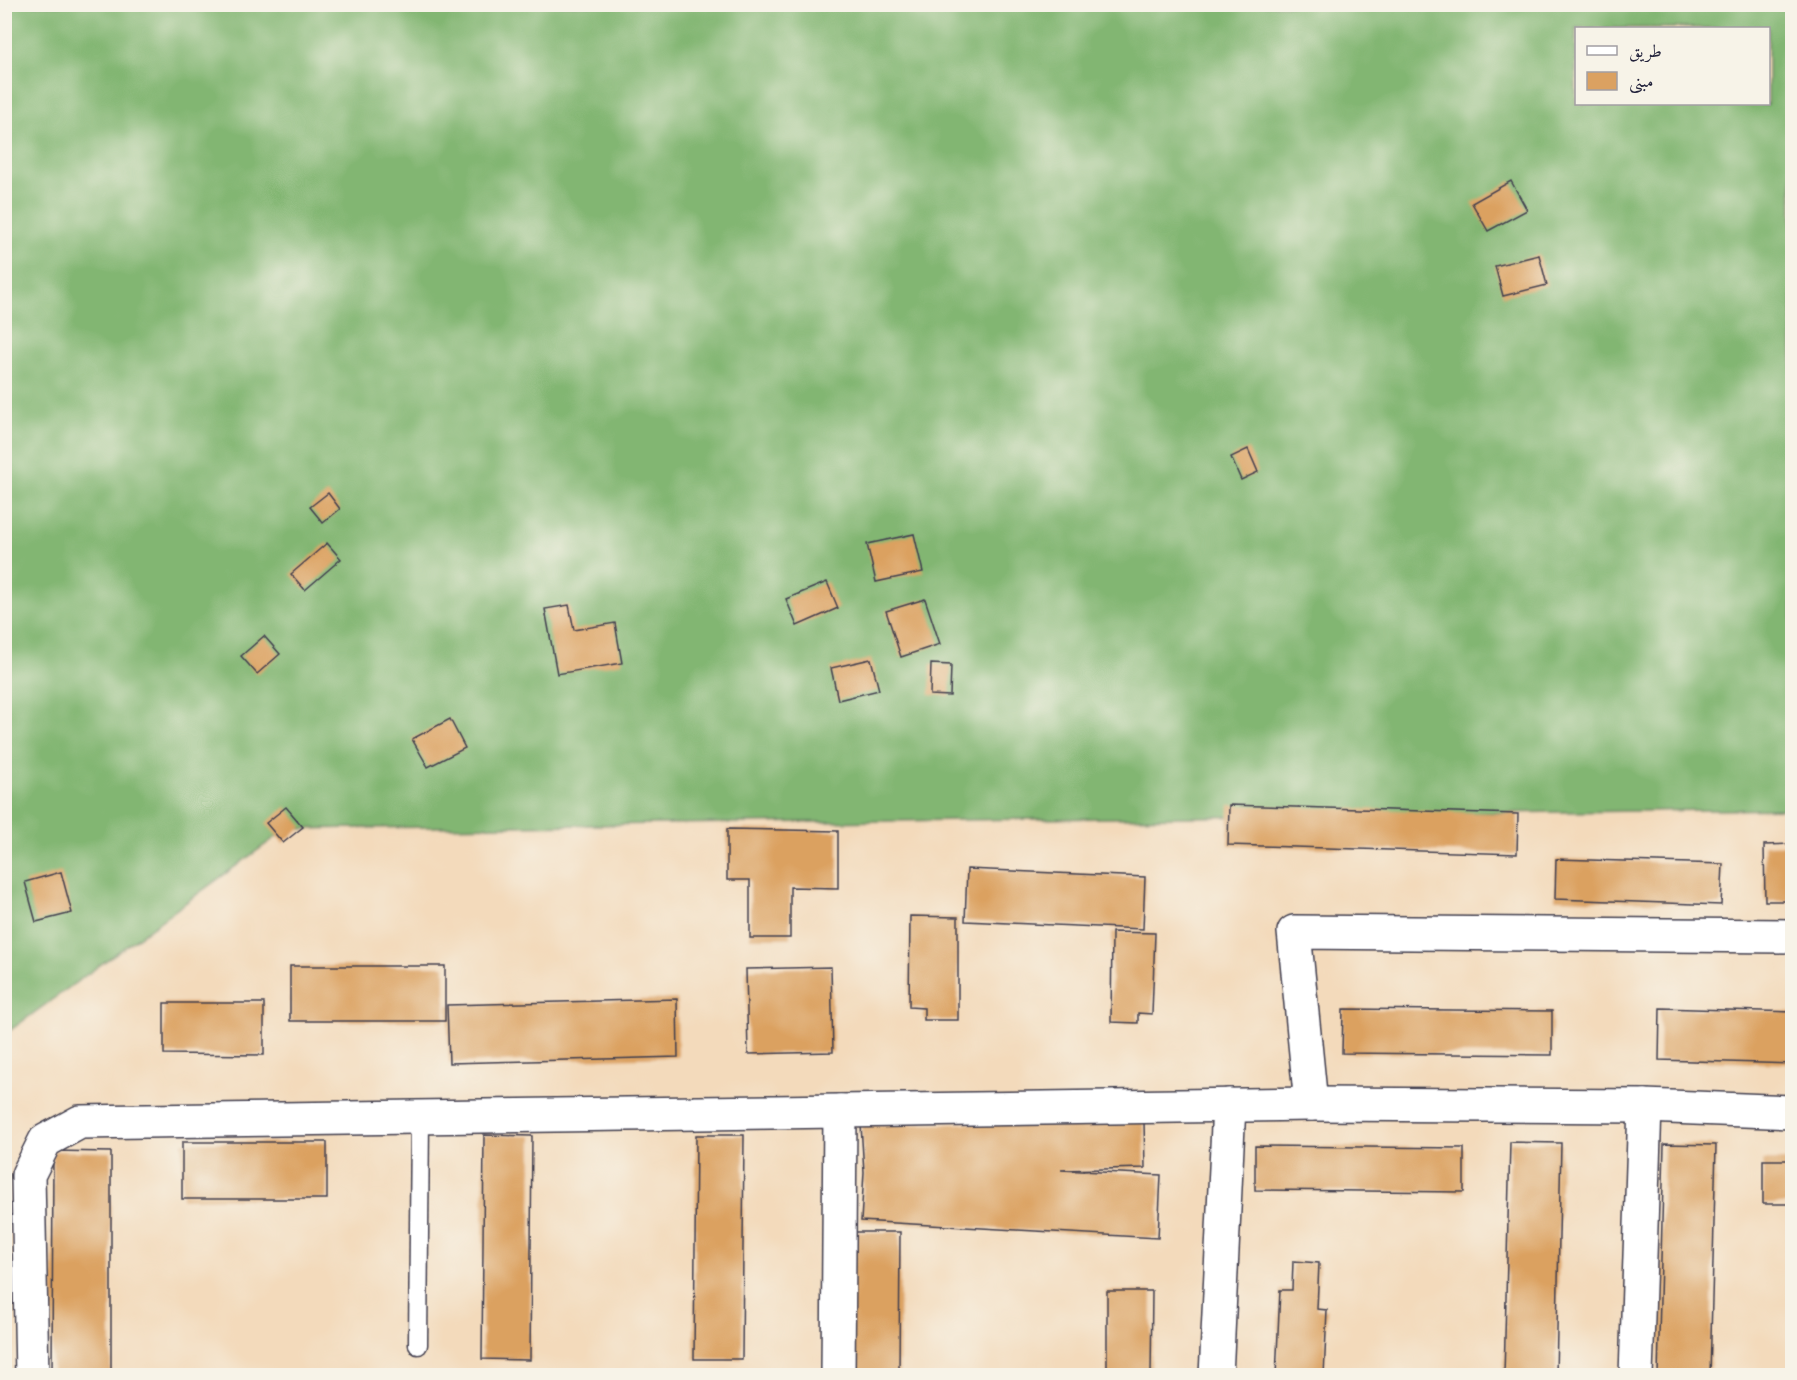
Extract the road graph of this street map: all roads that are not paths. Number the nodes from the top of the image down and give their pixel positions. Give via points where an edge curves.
1 (1792, 936) edge
2 (1311, 1104) junction
3 (1229, 1105) junction
4 (1645, 1106) junction
5 (840, 1111) junction
6 (1792, 1112) edge
7 (420, 1117) junction
8 (418, 1345) dead end
9 (32, 1376) edge
10 (838, 1376) edge
11 (1216, 1376) edge
12 (1636, 1376) edge

1 - 2 street via 1294,932
2 - 3 street
2 - 4 street
3 - 5 street
3 - 11 street
4 - 6 street
4 - 12 street
5 - 7 street
5 - 10 street
7 - 8 lane
7 - 9 street via 80,1122 45,1141 28,1175

